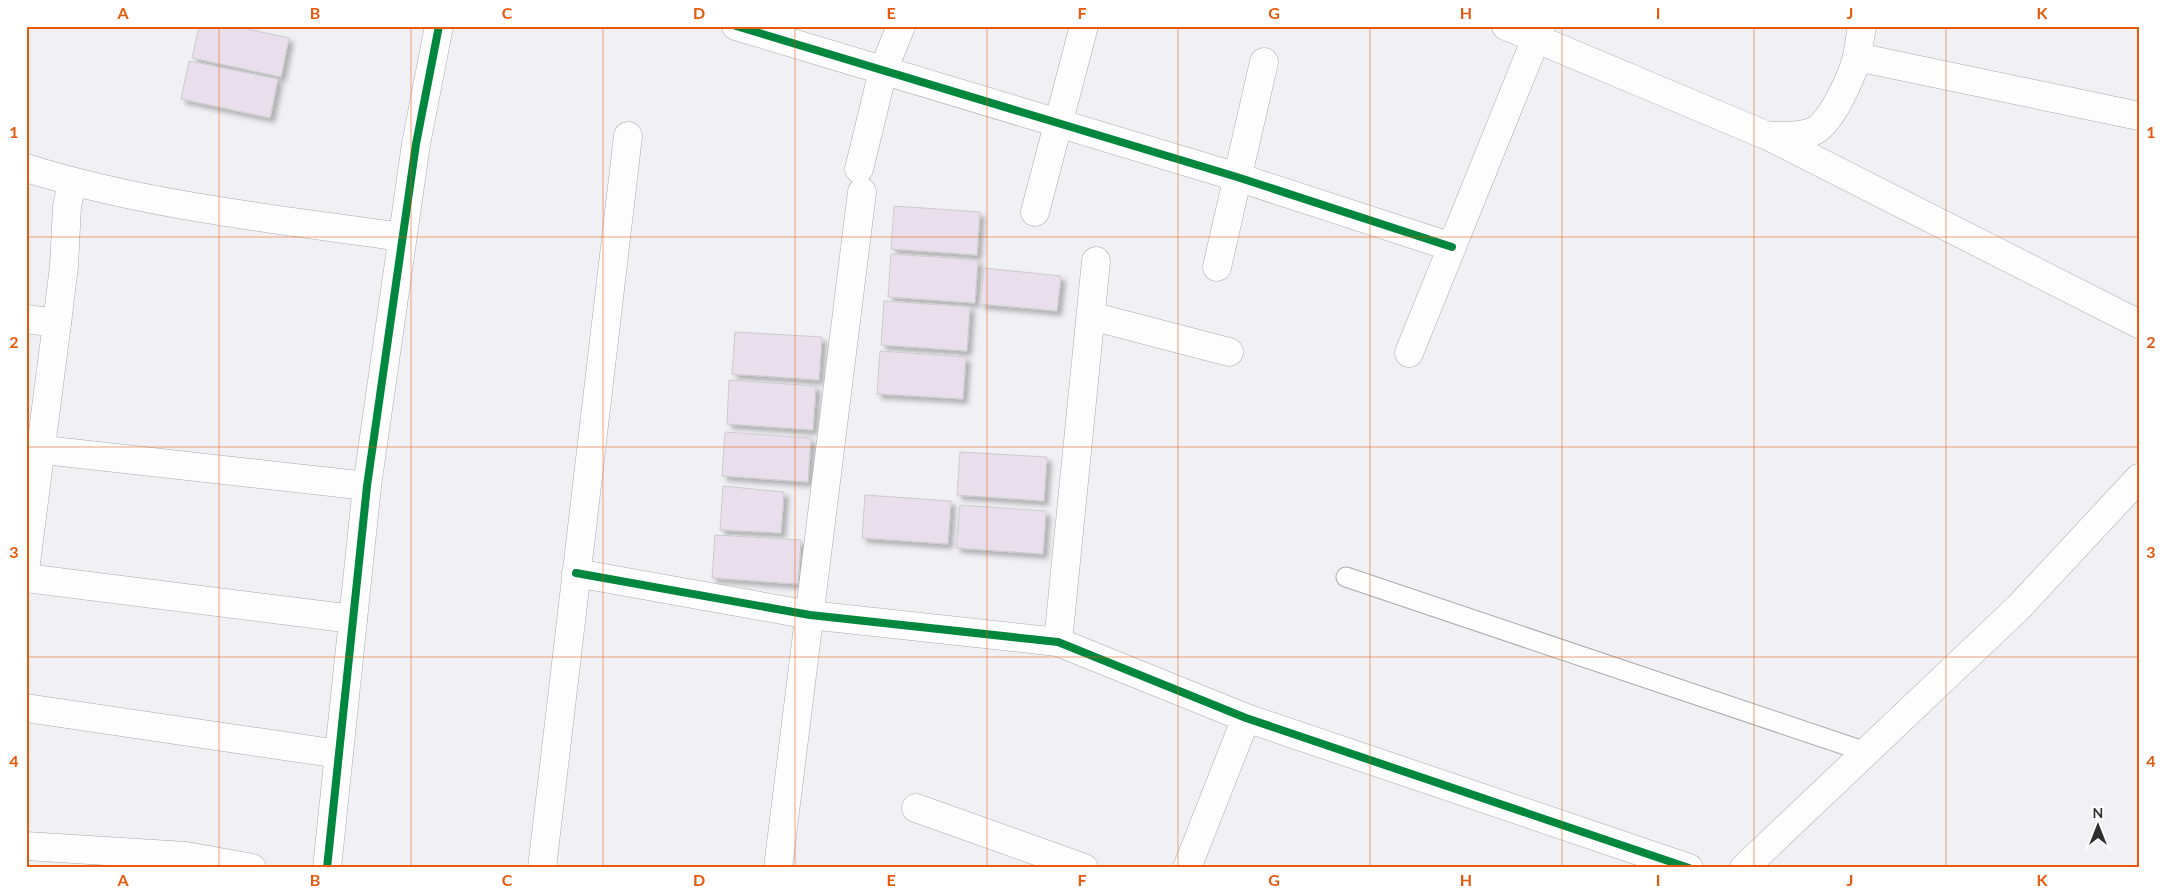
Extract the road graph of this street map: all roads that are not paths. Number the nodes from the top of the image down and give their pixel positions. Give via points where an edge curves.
1 (439, 26) edge
2 (736, 26) edge
3 (901, 26) edge
4 (1084, 26) edge
5 (1506, 26) edge
6 (1862, 26) edge
7 (1538, 33) edge
8 (1857, 57) junction
9 (1264, 62) dead end
10 (883, 71) junction
11 (2139, 116) edge
12 (1059, 123) junction
13 (628, 136) dead end
14 (1768, 136) junction
15 (26, 168) edge
16 (1236, 177) junction
17 (72, 182) junction
18 (1035, 212) dead end
19 (402, 237) junction
20 (1452, 247) junction
21 (1096, 261) dead end
22 (1217, 267) dead end
23 (1091, 316) junction
24 (26, 319) edge
25 (57, 323) junction
26 (2139, 324) edge
27 (1229, 352) dead end
28 (1409, 353) dead end
29 (34, 449) edge
30 (2139, 478) edge
31 (367, 486) junction
32 (26, 563) edge
33 (576, 573) junction
34 (1346, 577) dead end
35 (26, 578) edge
36 (810, 615) junction
37 (353, 619) junction
38 (1058, 642) junction
39 (26, 708) edge
40 (1246, 718) junction
41 (1866, 752) junction
42 (339, 754) junction
43 (916, 808) dead end
44 (26, 846) edge
45 (186, 862) edge
46 (252, 868) edge
47 (328, 868) edge
48 (542, 868) edge
49 (778, 868) edge
50 (1084, 868) edge
51 (1188, 868) edge
52 (1689, 868) edge
53 (1744, 868) edge

1 - 19 street
2 - 10 street
3 - 10 street
4 - 12 street
5 - 7 street
6 - 8 street
7 - 14 street
7 - 20 street
8 - 11 street
8 - 14 street via 1837,103 1814,132
9 - 16 street
10 - 12 street
10 - 36 street via 860,181
12 - 16 street
12 - 18 street
13 - 33 street
14 - 26 street
15 - 17 street
16 - 20 street
16 - 22 street
17 - 19 street via 166,203
17 - 25 street
19 - 31 street
20 - 28 street
21 - 23 street
23 - 27 street
23 - 38 street
24 - 25 street
25 - 29 street
29 - 31 street
29 - 32 street
30 - 41 street via 2019,608
31 - 37 street
33 - 36 street
33 - 48 street
34 - 41 lane
35 - 37 street
36 - 38 street
36 - 49 street
37 - 42 street
38 - 40 street
39 - 42 street
40 - 51 street
40 - 52 street
41 - 53 street
42 - 47 street
43 - 50 street
44 - 45 street
45 - 46 street

